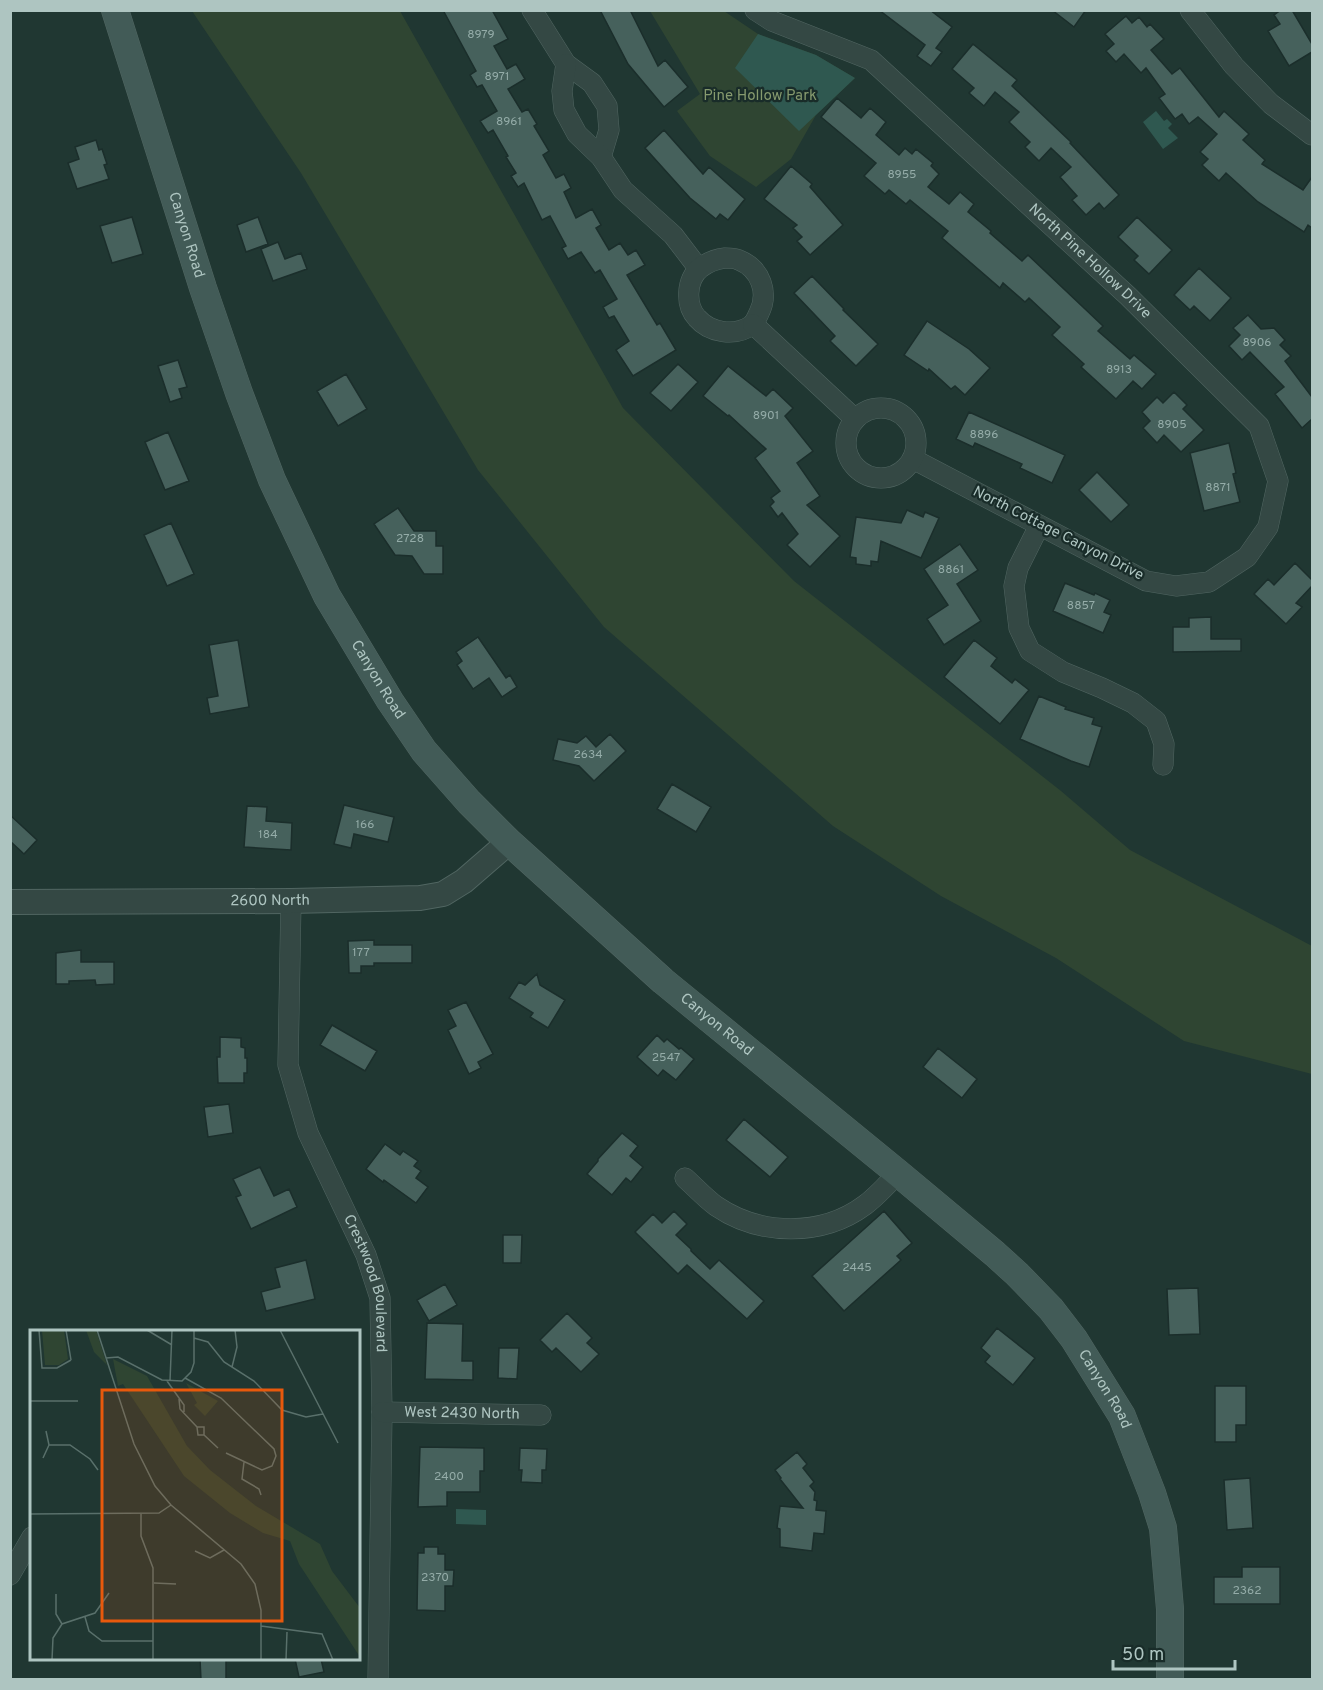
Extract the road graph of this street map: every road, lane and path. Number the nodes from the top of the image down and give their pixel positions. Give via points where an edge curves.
1 (115, 10) edge
2 (532, 10) edge
3 (755, 10) edge
4 (1190, 10) edge
5 (566, 64) junction
6 (1312, 135) edge
7 (601, 158) junction
8 (699, 269) junction
9 (753, 324) junction
10 (855, 419) junction
11 (914, 459) junction
12 (1039, 526) junction
13 (1209, 582) joint
14 (1163, 765) dead end
15 (509, 842) junction
16 (291, 901) junction
17 (10, 902) edge
18 (898, 1173) junction
19 (685, 1178) dead end
20 (382, 1412) junction
21 (541, 1415) dead end
22 (30, 1540) edge
23 (10, 1575) edge
24 (378, 1680) edge
25 (1170, 1680) edge

1 - 15 main road, Canyon Road via 203,288 277,491 327,596 390,701 424,751
2 - 5 street
3 - 13 street, North Pine Hollow Drive via 772,21 871,60 1128,296 1259,426 1278,481 1268,527 1247,557
4 - 6 street via 1234,66 1271,104
5 - 7 street via 564,110 578,134
5 - 7 street via 592,83 607,106 609,130
7 - 8 street via 623,190 673,235
8 - 9 street via 689,292 690,305 702,324 728,332
8 - 9 street via 725,258 753,268 764,294
9 - 10 street
10 - 11 street via 874,408 896,411 905,417 916,437
10 - 11 street via 845,441 852,464 861,473 885,479 896,476
11 - 12 street, North Cottage Canyon Drive
12 - 13 street, North Cottage Canyon Drive via 1146,581 1176,586
12 - 14 street via 1018,568 1014,586 1019,628 1030,651 1063,672 1132,703 1156,721 1164,744
15 - 16 street, 2600 North via 443,894
15 - 18 main road, Canyon Road via 663,981
16 - 17 street, 2600 North
16 - 20 street, Crestwood Boulevard via 288,1065 308,1133 366,1255 380,1298
18 - 19 street via 849,1215 814,1227 790,1229 744,1220 716,1206
18 - 25 main road, Canyon Road via 1017,1274 1051,1309 1122,1416 1163,1528 1170,1609
20 - 21 street, West 2430 North
20 - 24 street, Crestwood Boulevard
22 - 23 street

